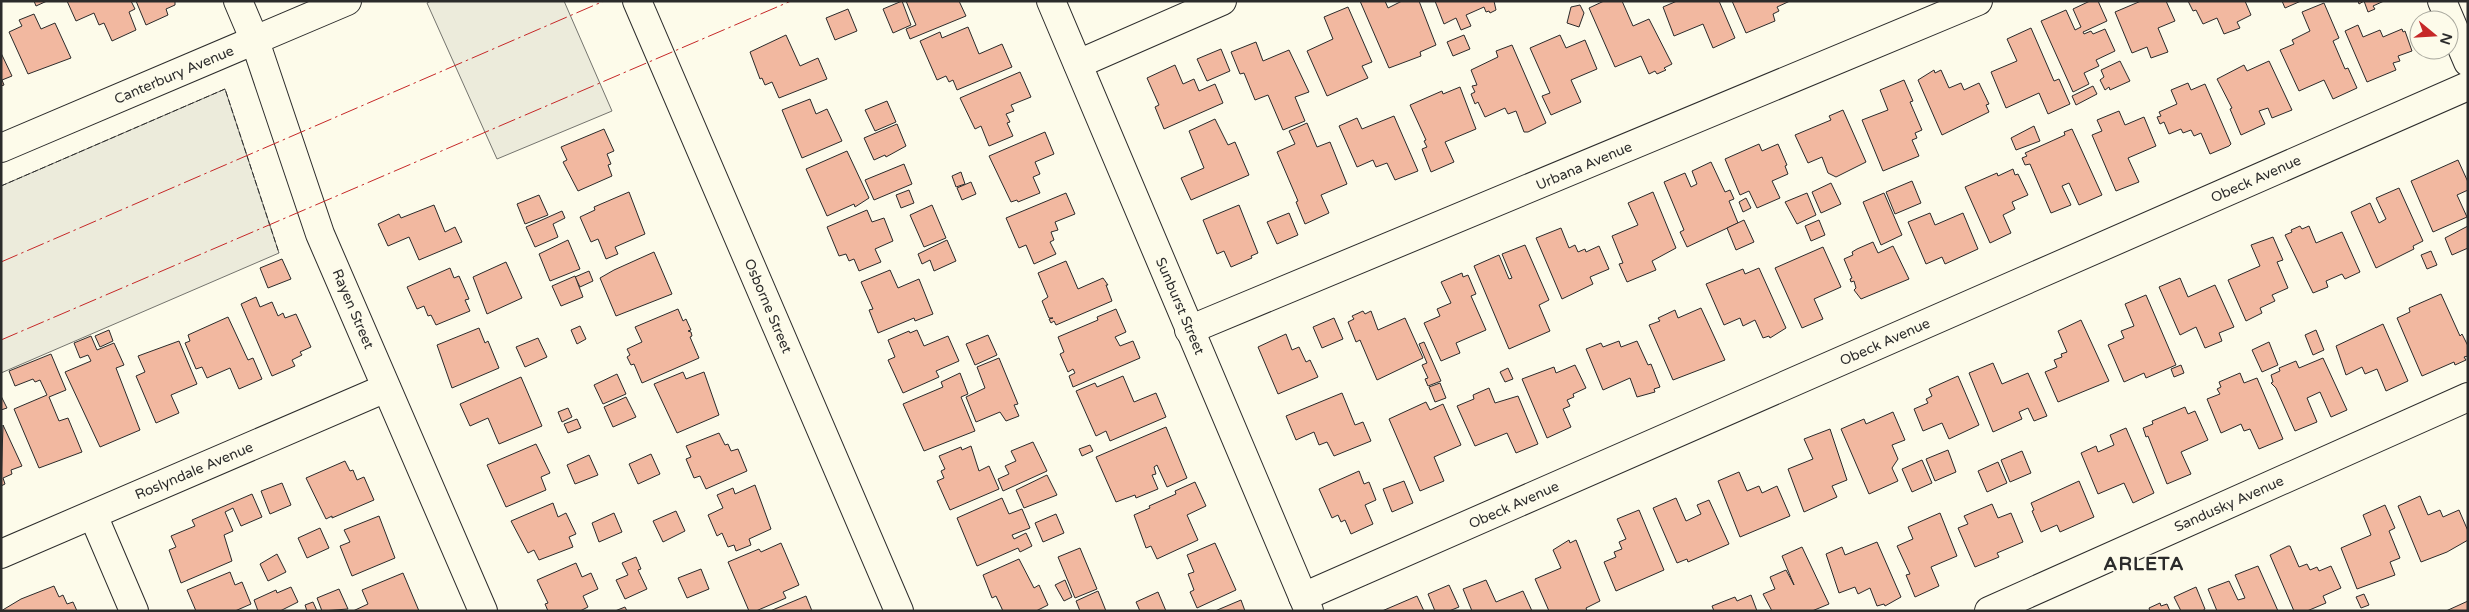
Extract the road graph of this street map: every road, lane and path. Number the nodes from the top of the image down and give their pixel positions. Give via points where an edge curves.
1 (238, 1) edge
2 (347, 1) edge
3 (637, 1) edge
4 (1051, 1) edge
5 (1222, 1) edge
6 (1978, 1) edge
7 (2442, 1) edge
8 (255, 41) junction
9 (2468, 62) edge
10 (1078, 64) junction
11 (2468, 86) edge
12 (1, 148) edge
13 (1190, 330) junction
14 (386, 388) junction
15 (2468, 397) edge
16 (92, 515) junction
17 (1, 554) edge
18 (1306, 604) edge
19 (134, 611) edge
20 (483, 611) edge
21 (899, 611) edge
22 (1990, 611) edge

1 - 8 street, Rayen Street
2 - 8 street, Canterbury Avenue
3 - 21 street, Osborne Street
4 - 10 street, Sunburst Street
5 - 10 street
6 - 13 street, Urbana Avenue
7 - 9 street
8 - 12 street, Canterbury Avenue
8 - 14 street, Rayen Street via 320,234
10 - 13 street, Sunburst Street
11 - 18 street, Obeck Avenue
13 - 18 street, Sunburst Street
14 - 16 street, Roslyndale Avenue
14 - 20 street, Rayen Street
15 - 22 street, Sandusky Avenue
16 - 17 street, Roslyndale Avenue
16 - 19 street

